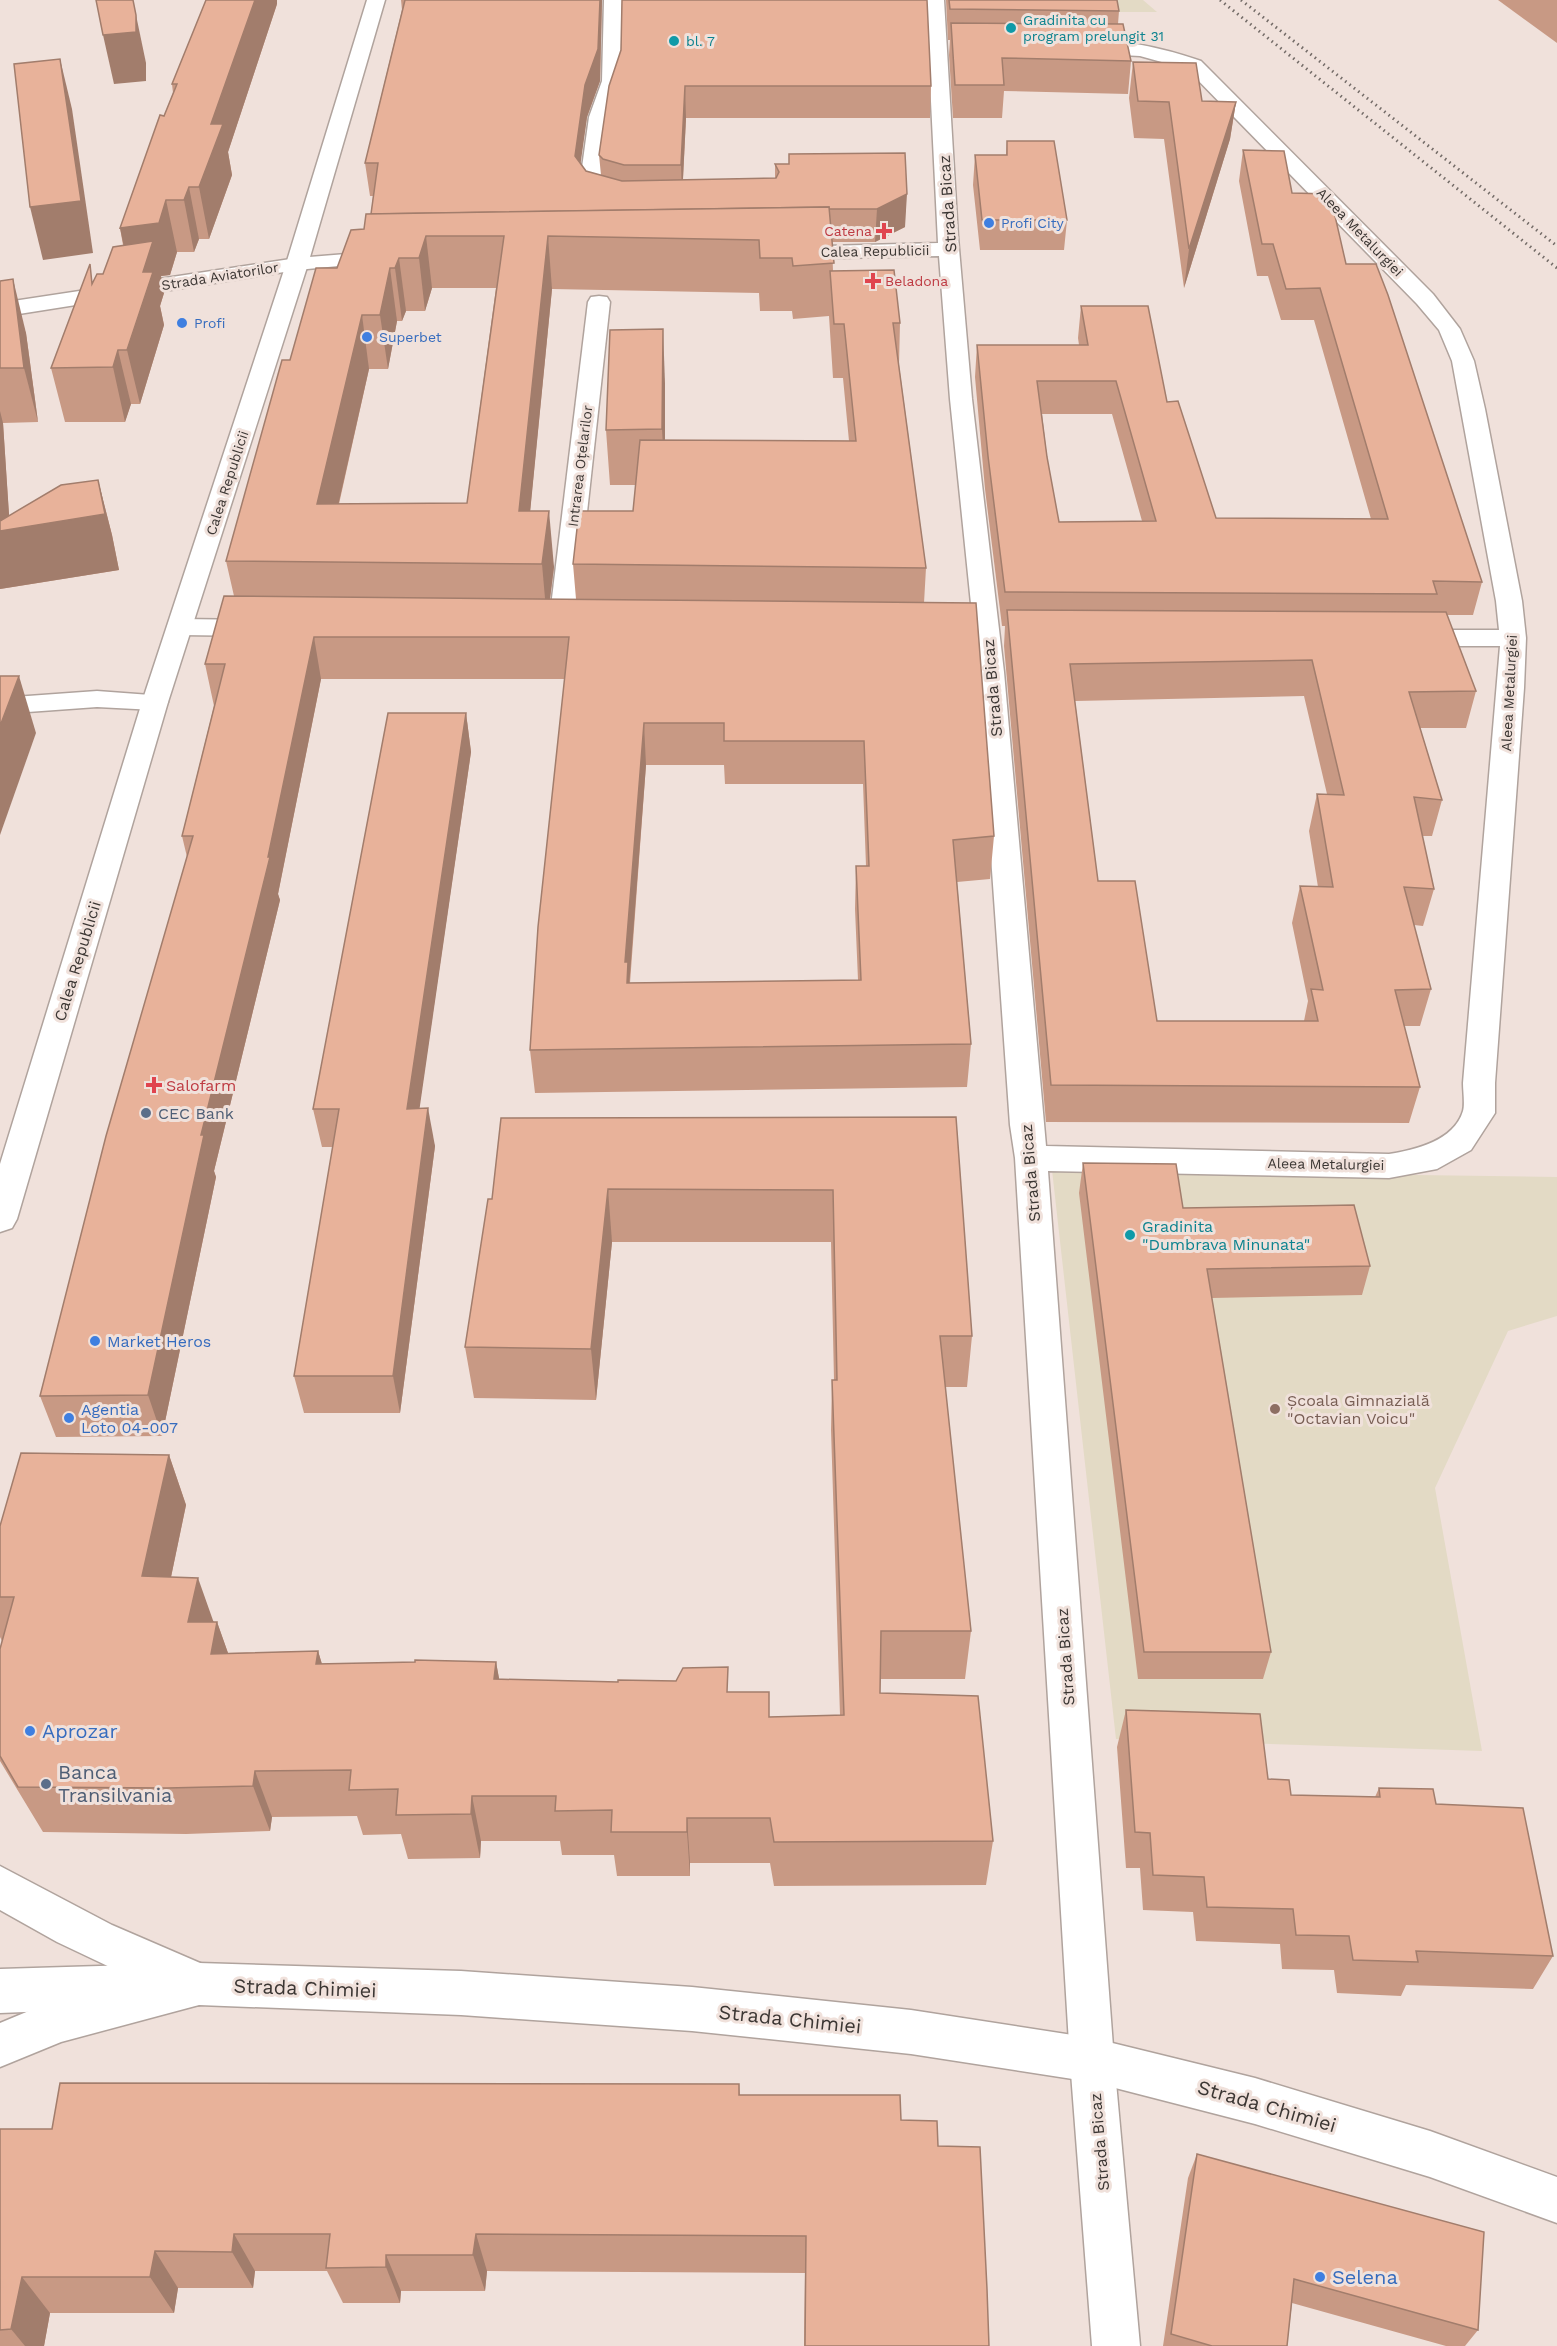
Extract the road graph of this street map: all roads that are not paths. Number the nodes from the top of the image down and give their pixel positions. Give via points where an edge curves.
1 (376, 0) edge
2 (613, 0) edge
3 (935, 0) edge
4 (1058, 48) edge
5 (633, 206) edge
6 (949, 249) junction
7 (772, 253) edge
8 (405, 257) edge
9 (297, 264) junction
10 (599, 302) dead end
11 (0, 310) edge
12 (181, 627) junction
13 (288, 628) edge
14 (561, 631) edge
15 (1393, 638) edge
16 (1513, 638) junction
17 (155, 702) junction
18 (0, 706) edge
19 (1031, 1158) junction
20 (0, 1219) edge
21 (0, 1886) edge
22 (199, 1984) junction
23 (0, 1991) edge
24 (0, 2045) edge
25 (1092, 2060) junction
26 (1557, 2200) edge
27 (1116, 2346) edge

1 - 9 street, Calea Republicii
2 - 5 street via 611,81 599,117 589,189 597,198
3 - 6 street, Strada Bicaz via 950,47
4 - 16 street, Aleea Metalurgiei via 1139,49 1194,65 1449,328 1463,361 1474,409
6 - 7 street, Calea Republicii
6 - 19 street, Strada Bicaz via 987,635
8 - 9 street
9 - 11 street, Strada Aviatorilor
9 - 12 street, Calea Republicii
10 - 14 street, Intrarea Oțelarilor
12 - 13 street
12 - 17 street, Calea Republicii
15 - 16 street
16 - 19 street, Aleea Metalurgiei via 1479,1113 1459,1142 1425,1160 1389,1166
17 - 18 street via 97,699
17 - 20 street, Calea Republicii
19 - 25 street, Strada Bicaz
21 - 22 street via 45,1915
22 - 23 street, Strada Chimiei
22 - 24 street via 60,2020
22 - 25 street, Strada Chimiei via 462,1993 692,2009 911,2032
25 - 26 street, Strada Chimiei via 1255,2101 1431,2154
25 - 27 street, Strada Bicaz

